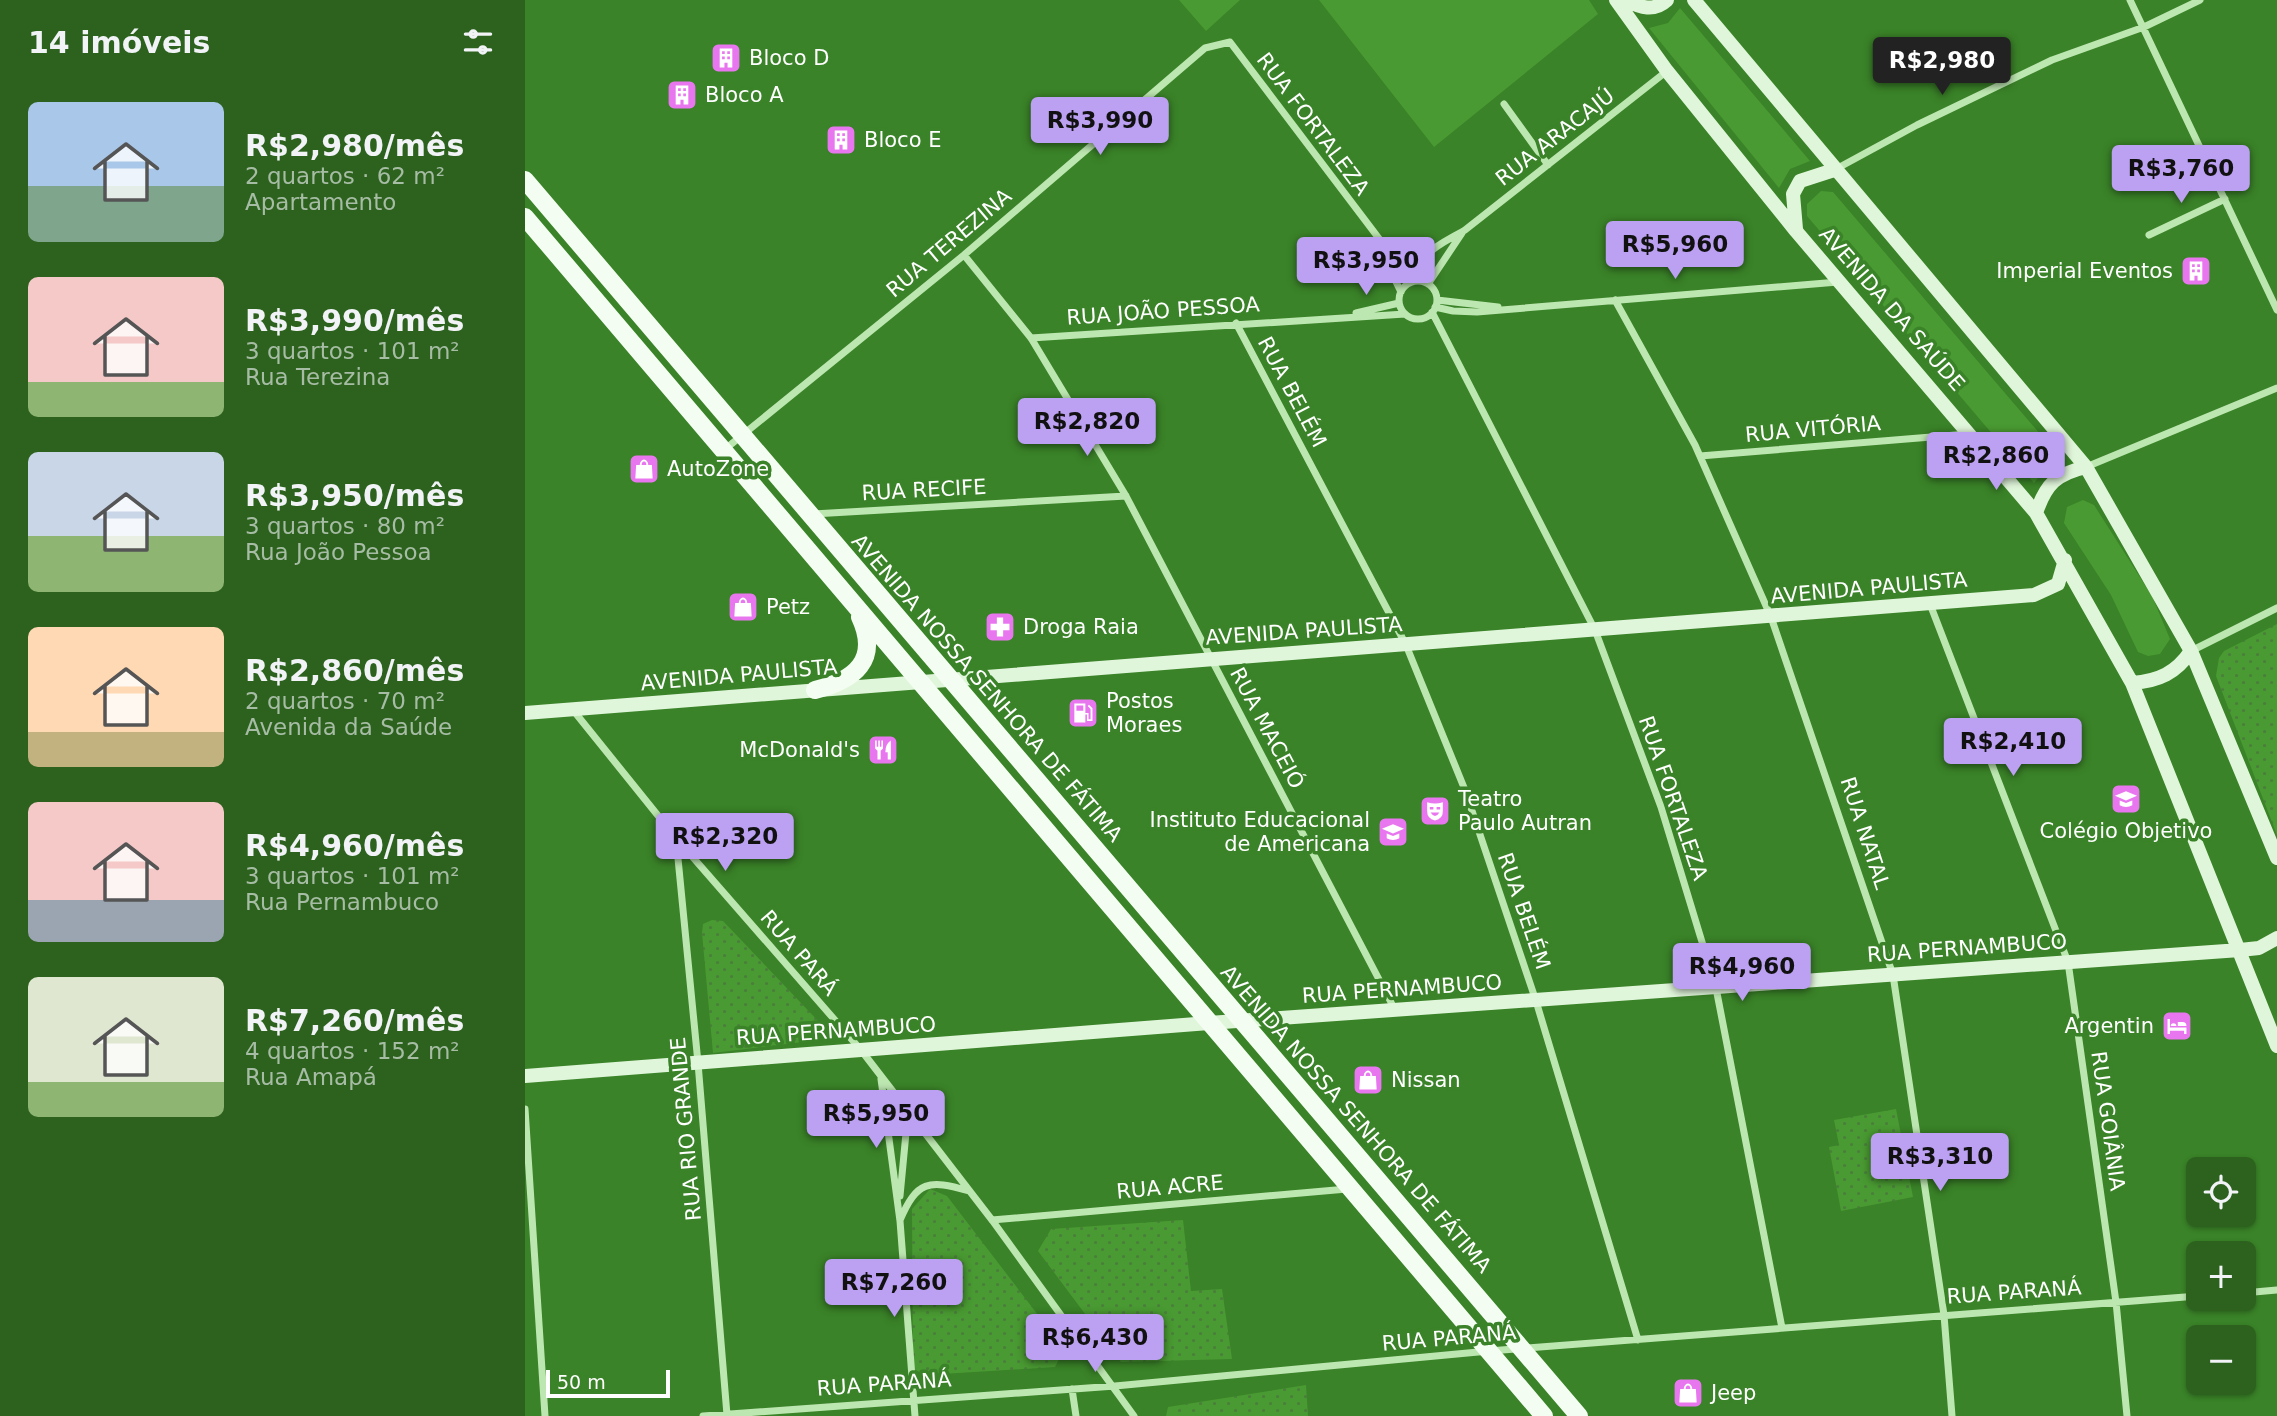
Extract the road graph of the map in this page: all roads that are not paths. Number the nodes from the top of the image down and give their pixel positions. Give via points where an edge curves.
1 (1616, 0) edge
2 (1626, 0) edge
3 (1667, 0) edge
4 (1693, 0) edge
5 (2130, 0) edge
6 (2200, 0) edge
7 (2144, 27) junction
8 (1230, 42) joint
9 (1667, 71) junction
10 (1504, 104) dead end
11 (1548, 165) junction
12 (1835, 170) junction
13 (525, 180) edge
14 (2225, 199) junction
15 (525, 217) edge
16 (1368, 226) junction
17 (1465, 230) junction
18 (1796, 230) junction
19 (2149, 235) dead end
20 (964, 255) junction
21 (1412, 282) junction
22 (1842, 282) junction
23 (1428, 284) junction
24 (1401, 292) junction
25 (1615, 300) junction
26 (1399, 303) junction
27 (1435, 306) junction
28 (2277, 310) edge
29 (1405, 314) junction
30 (1339, 317) junction
31 (1236, 323) junction
32 (1031, 338) junction
33 (2277, 388) edge
34 (1970, 433) junction
35 (743, 435) junction
36 (723, 450) junction
37 (1700, 456) junction
38 (2086, 467) junction
39 (1126, 496) junction
40 (2036, 513) junction
41 (809, 514) junction
42 (2065, 560) junction
43 (1930, 604) junction
44 (856, 607) junction
45 (2277, 608) edge
46 (1770, 617) junction
47 (1595, 630) junction
48 (1406, 645) junction
49 (2191, 650) junction
50 (1211, 659) junction
51 (950, 679) junction
52 (919, 681) junction
53 (2132, 683) junction
54 (815, 690) junction
55 (573, 709) junction
56 (525, 713) edge
57 (676, 838) junction
58 (2277, 858) edge
59 (2277, 938) edge
60 (2239, 950) junction
61 (2068, 962) junction
62 (1893, 975) junction
63 (1716, 988) junction
64 (1536, 1001) junction
65 (1395, 1011) junction
66 (1242, 1022) junction
67 (1209, 1023) junction
68 (2277, 1046) edge
69 (861, 1050) junction
70 (698, 1063) junction
71 (525, 1076) edge
72 (881, 1076) junction
73 (525, 1109) edge
74 (908, 1112) junction
75 (1351, 1188) junction
76 (969, 1191) junction
77 (992, 1220) junction
78 (899, 1221) junction
79 (2277, 1290) edge
80 (2256, 1292) edge
81 (2186, 1297) edge
82 (2116, 1302) junction
83 (1944, 1315) junction
84 (1782, 1328) junction
85 (1638, 1340) junction
86 (1524, 1349) junction
87 (1489, 1351) junction
88 (1115, 1386) junction
89 (1072, 1389) junction
90 (914, 1399) junction
91 (727, 1415) edge
92 (545, 1416) edge
93 (703, 1416) edge
94 (915, 1416) edge
95 (1076, 1416) edge
96 (1134, 1416) edge
97 (1544, 1416) edge
98 (1579, 1416) edge
99 (1952, 1416) edge
100 (2127, 1416) edge

1 - 9 main road, AVENIDA DA SAÚDE
2 - 3 main road via 1644,8 1659,7
4 - 12 main road
5 - 7 street
6 - 7 street
7 - 12 street via 2065,54
7 - 14 street
8 - 16 street, RUA FORTALEZA
8 - 20 street, RUA TEREZINA via 1205,48
9 - 11 street, RUA ARACAJÚ
9 - 18 main road, AVENIDA DA SAÚDE
10 - 11 street
11 - 17 street, RUA ARACAJÚ
12 - 18 main road via 1801,181 1793,194
12 - 38 main road
13 - 35 main road, AVENIDA NOSSA SENHORA DE FÁTIMA
14 - 19 street
14 - 28 street
15 - 36 main road
16 - 21 street, RUA FORTALEZA
16 - 24 street, RUA FORTALEZA
17 - 21 street, RUA ARACAJÚ via 1424,256
17 - 23 street, RUA ARACAJÚ
18 - 22 main road, AVENIDA DA SAÚDE
20 - 32 street, RUA MACEIÓ
20 - 35 street, RUA TEREZINA
21 - 23 street
21 - 24 street
22 - 25 street
22 - 34 main road, AVENIDA DA SAÚDE
23 - 27 street
24 - 26 street
25 - 27 street via 1465,312
25 - 37 street, RUA NATAL
26 - 29 street
26 - 30 street, RUA JOÃO PESSOA
27 - 29 street via 1416,319
27 - 47 street, RUA FORTALEZA
29 - 30 street, RUA JOÃO PESSOA
30 - 31 street, RUA JOÃO PESSOA
31 - 32 street, RUA JOÃO PESSOA
31 - 48 street, RUA BELÉM
32 - 39 street, RUA MACEIÓ
33 - 38 street
34 - 37 street, RUA VITÓRIA
34 - 40 main road, AVENIDA DA SAÚDE
35 - 36 street, RUA TEREZINA
35 - 41 main road, AVENIDA NOSSA SENHORA DE FÁTIMA
36 - 44 main road
37 - 46 street, RUA NATAL
38 - 40 main road via 2050,482
38 - 49 main road
39 - 41 street, RUA RECIFE
39 - 50 street, RUA MACEIÓ
40 - 42 main road, AVENIDA DA SAÚDE
41 - 51 main road, AVENIDA NOSSA SENHORA DE FÁTIMA
42 - 43 main road, AVENIDA PAULISTA via 2058,584 2044,592
42 - 53 main road, AVENIDA DA SAÚDE
43 - 46 main road, AVENIDA PAULISTA
43 - 61 street, RUA GOIÂNIA
44 - 52 main road
44 - 54 main road via 864,625 864,659 847,680
45 - 49 street
46 - 47 main road, AVENIDA PAULISTA
46 - 62 street, RUA NATAL
47 - 48 main road, AVENIDA PAULISTA
47 - 63 street, RUA FORTALEZA via 1661,807
48 - 50 main road, AVENIDA PAULISTA
48 - 64 street, RUA BELÉM via 1465,790
49 - 53 main road via 2167,676
49 - 58 main road
50 - 51 main road, AVENIDA PAULISTA
50 - 65 street, RUA MACEIÓ
51 - 52 main road, AVENIDA PAULISTA
51 - 66 main road, AVENIDA NOSSA SENHORA DE FÁTIMA
52 - 54 main road, AVENIDA PAULISTA
52 - 67 main road
53 - 60 main road, AVENIDA DA SAÚDE
54 - 55 main road, AVENIDA PAULISTA
55 - 56 main road, AVENIDA PAULISTA
55 - 57 street, RUA PARÁ
57 - 69 street, RUA PARÁ
57 - 70 street, RUA RIO GRANDE
59 - 60 main road, RUA PERNAMBUCO via 2259,948
60 - 61 main road, RUA PERNAMBUCO
60 - 68 main road, AVENIDA DA SAÚDE
61 - 62 main road, RUA PERNAMBUCO
61 - 82 street, RUA GOIÂNIA
62 - 63 main road, RUA PERNAMBUCO
62 - 83 street, RUA NATAL
63 - 64 main road, RUA PERNAMBUCO
63 - 84 street, RUA FORTALEZA
64 - 65 main road, RUA PERNAMBUCO
64 - 85 street, RUA BELÉM
65 - 66 main road, RUA PERNAMBUCO
66 - 67 main road, RUA PERNAMBUCO
66 - 86 main road, AVENIDA NOSSA SENHORA DE FÁTIMA
67 - 69 main road, RUA PERNAMBUCO
67 - 75 main road
69 - 70 main road, RUA PERNAMBUCO
69 - 72 street, RUA PARÁ
70 - 71 main road, RUA PERNAMBUCO
70 - 91 street, RUA RIO GRANDE
72 - 74 street, RUA PARÁ
72 - 78 street
73 - 92 street
74 - 76 street, RUA PARÁ
74 - 78 street
75 - 77 street, RUA ACRE
75 - 87 main road
76 - 77 street, RUA PARÁ
76 - 78 street via 937,1184 921,1186
77 - 88 street, RUA PARÁ
78 - 90 street
79 - 80 street
81 - 82 street, RUA PARANÁ
82 - 83 street, RUA PARANÁ
82 - 100 street, RUA GOIÂNIA
83 - 84 street, RUA PARANÁ
83 - 99 street, RUA NATAL
84 - 85 street, RUA PARANÁ
85 - 86 street, RUA PARANÁ
86 - 87 street, RUA PARANÁ
86 - 98 main road, AVENIDA NOSSA SENHORA DE FÁTIMA
87 - 88 street, RUA PARANÁ
87 - 97 main road
88 - 89 street, RUA PARANÁ
88 - 96 street, RUA PARÁ
89 - 90 street, RUA PARANÁ
89 - 95 street
90 - 91 street, RUA PARANÁ
90 - 94 street
91 - 93 street, RUA PARANÁ

